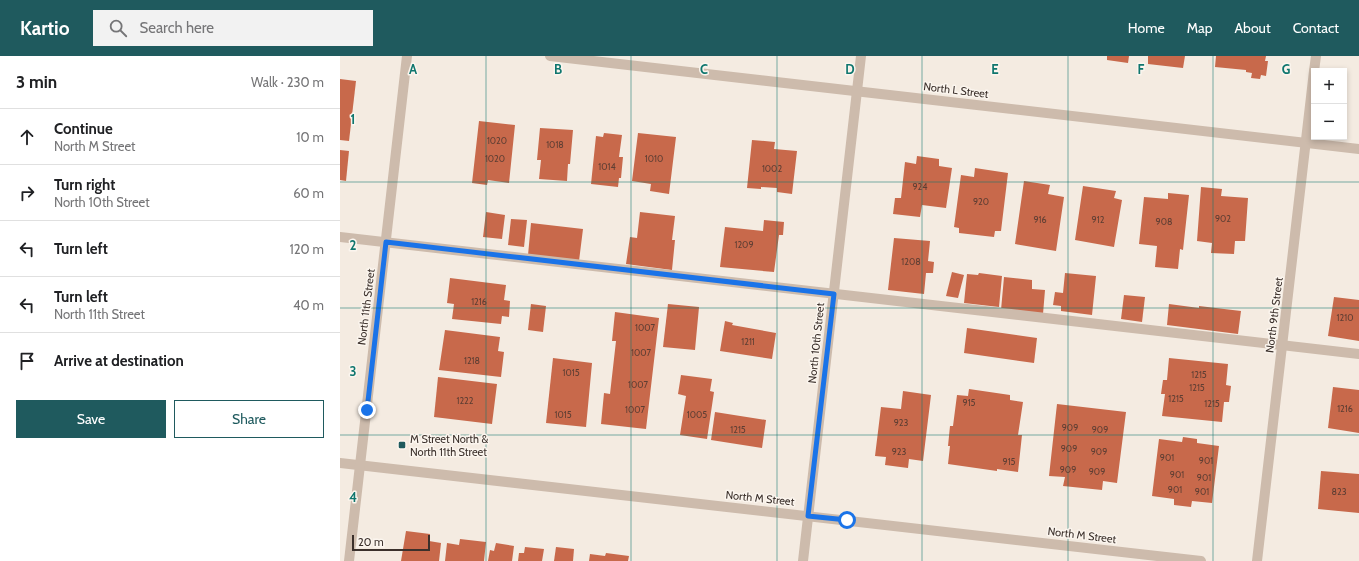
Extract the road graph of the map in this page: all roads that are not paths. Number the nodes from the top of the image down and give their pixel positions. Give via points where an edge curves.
1 (407, 56) edge
2 (550, 56) edge
3 (861, 56) edge
4 (1316, 56) edge
5 (1314, 68) edge
6 (857, 91) junction
7 (1311, 98) edge
8 (1306, 143) junction
9 (1359, 149) edge
10 (340, 237) edge
11 (386, 242) junction
12 (834, 294) junction
13 (1282, 345) junction
14 (1359, 354) edge
15 (340, 462) edge
16 (360, 465) junction
17 (808, 516) junction
18 (349, 561) edge
19 (803, 561) edge
20 (1201, 561) edge
21 (1257, 561) edge

1 - 11 street, North 11th Street
2 - 6 street, North L Street
3 - 6 street, North 10th Street
4 - 5 street, North 9th Street
6 - 8 street, North L Street
6 - 12 street, North 10th Street
7 - 8 street, North 9th Street
8 - 9 street, North L Street
8 - 13 street, North 9th Street
10 - 11 street
11 - 12 street
11 - 16 street, North 11th Street
12 - 13 street
12 - 17 street, North 10th Street
13 - 14 street
13 - 21 street, North 9th Street
15 - 16 street, North M Street
16 - 17 street, North M Street
16 - 18 street, North 11th Street
17 - 19 street, North 10th Street
17 - 20 street, North M Street

